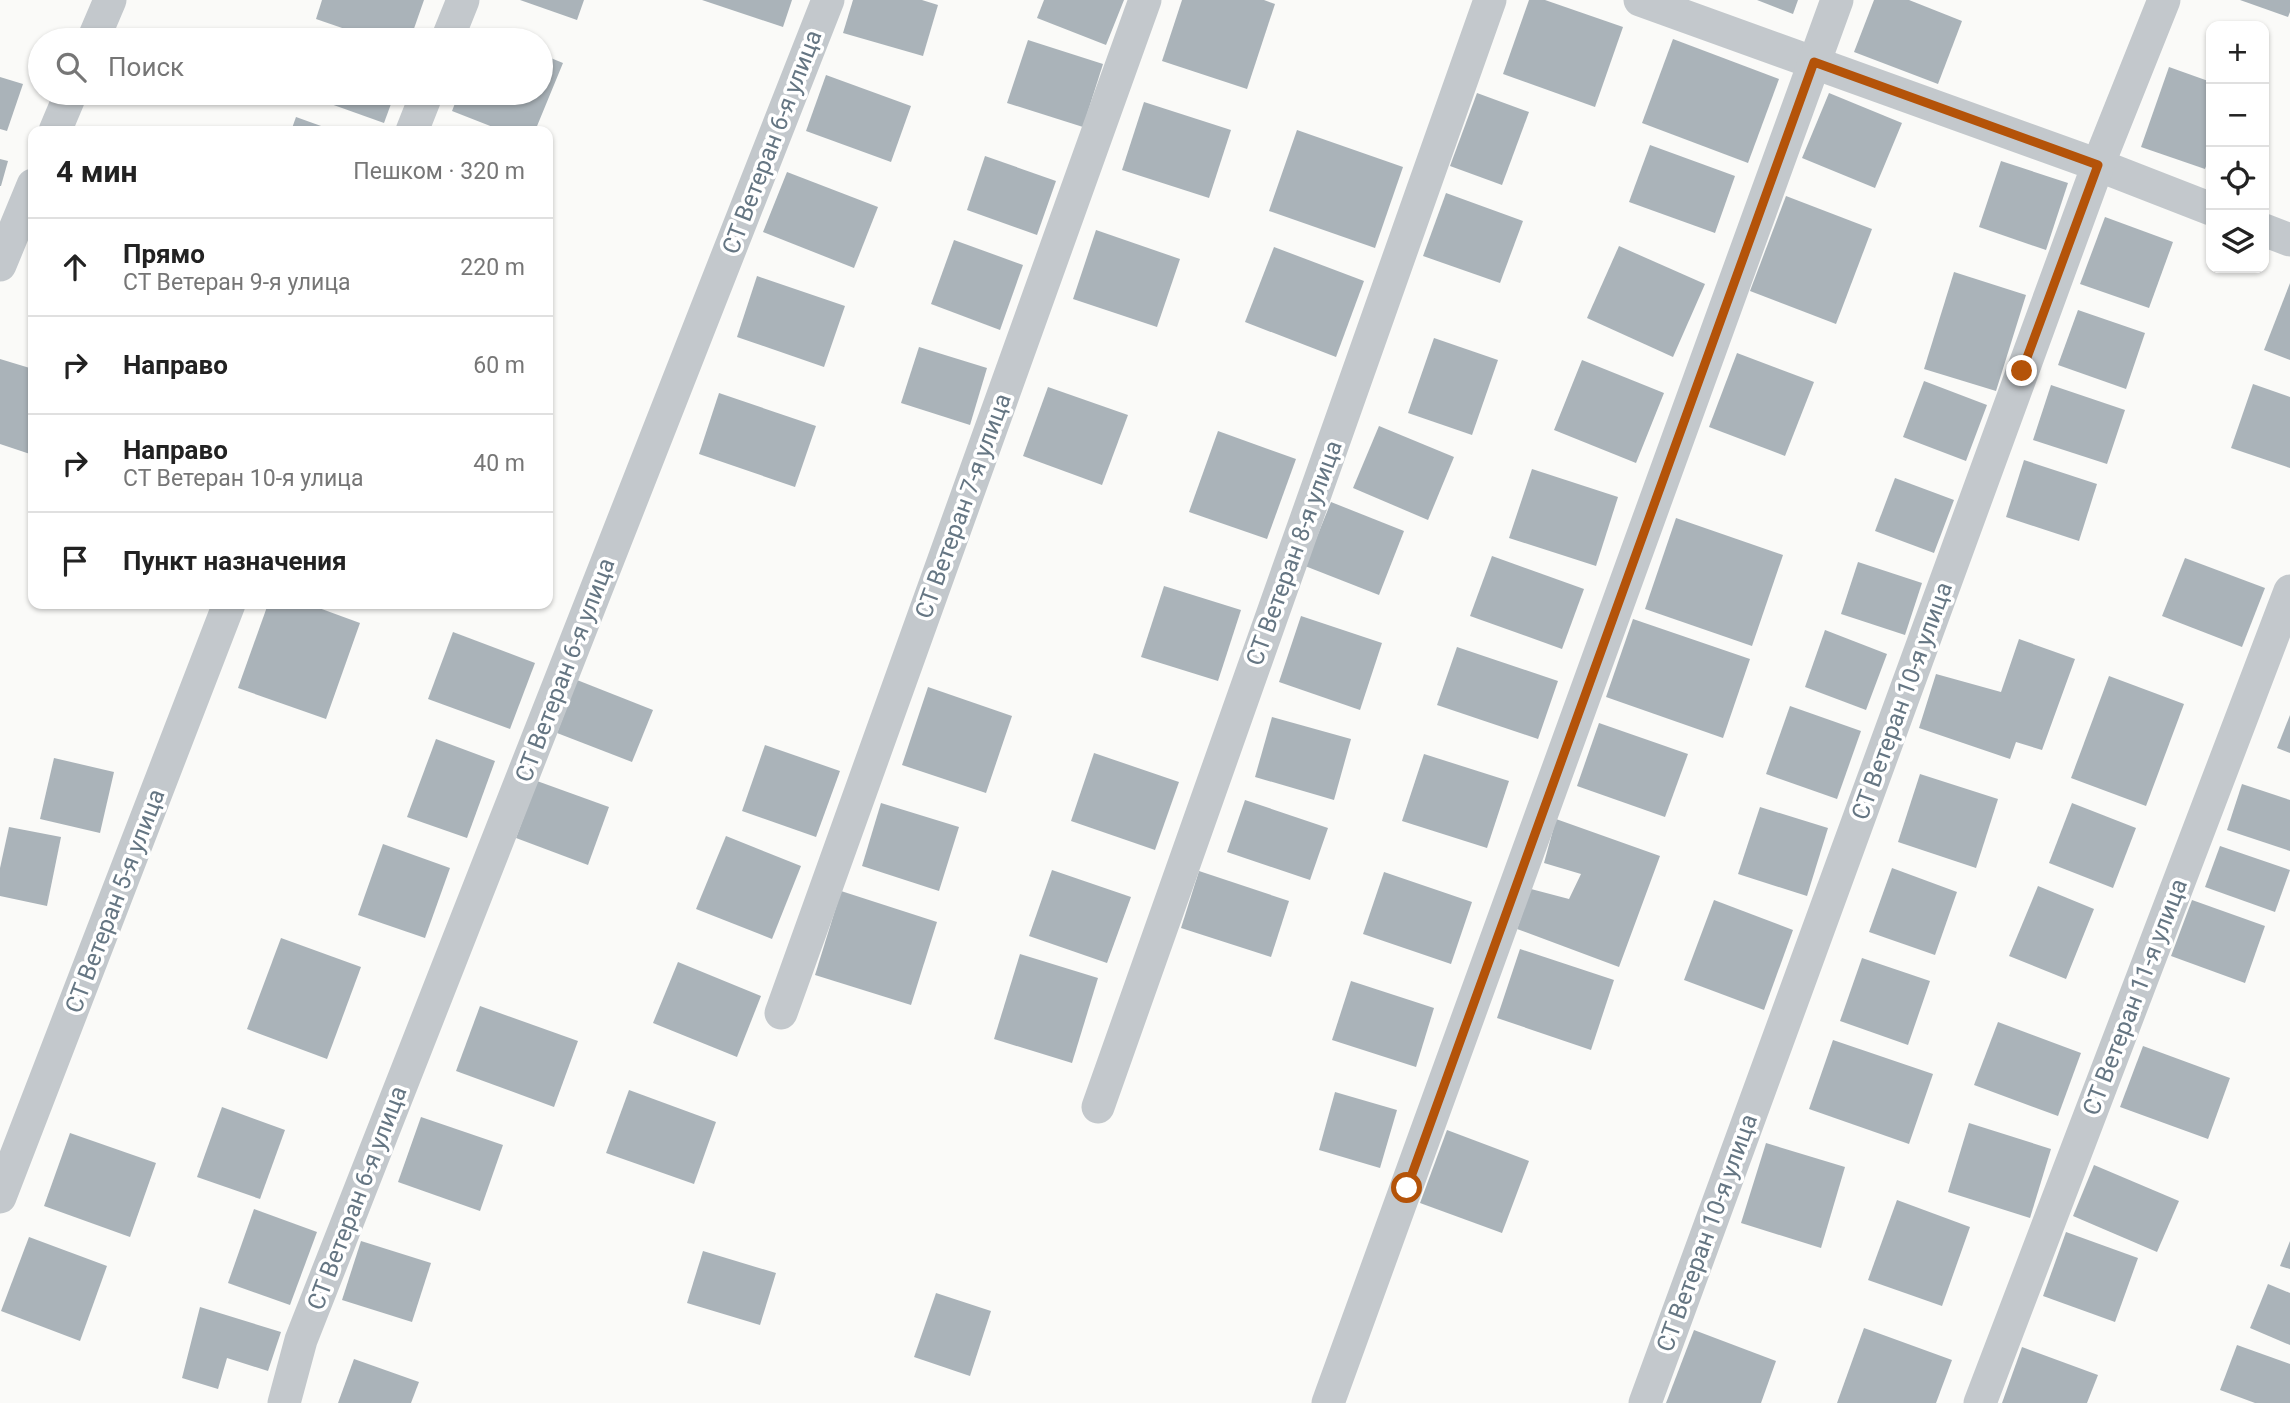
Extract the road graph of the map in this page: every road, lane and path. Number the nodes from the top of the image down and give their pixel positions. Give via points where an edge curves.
1 (110, 0) edge
2 (463, 0) edge
3 (828, 0) edge
4 (1145, 0) edge
5 (1490, 0) edge
6 (1640, 0) edge
7 (1837, 0) edge
8 (2164, 0) edge
9 (98, 28) edge
10 (452, 28) edge
11 (1814, 62) junction
12 (66, 105) edge
13 (422, 105) edge
14 (57, 126) edge
15 (414, 126) edge
16 (2098, 165) junction
17 (28, 197) edge
18 (2206, 207) edge
19 (2269, 232) edge
20 (2290, 240) edge
21 (0, 265) edge
22 (2290, 591) edge
23 (227, 609) edge
24 (781, 1013) dead end
25 (1098, 1107) dead end
26 (0, 1198) edge
27 (284, 1403) edge
28 (1328, 1403) edge
29 (1645, 1403) edge
30 (1980, 1403) edge

1 - 9 street
2 - 10 street
3 - 27 street, СТ Ветеран 6-я улица via 302,1340
4 - 24 street, СТ Ветеран 7-я улица
5 - 25 street, СТ Ветеран 8-я улица
6 - 11 street
7 - 11 street
8 - 16 street, СТ Ветеран 10-я улица
11 - 16 street
11 - 28 street
12 - 14 street
13 - 15 street
16 - 18 street
16 - 29 street, СТ Ветеран 10-я улица
17 - 21 street
19 - 20 street
22 - 30 street, СТ Ветеран 11-я улица
23 - 26 street, СТ Ветеран 5-я улица

